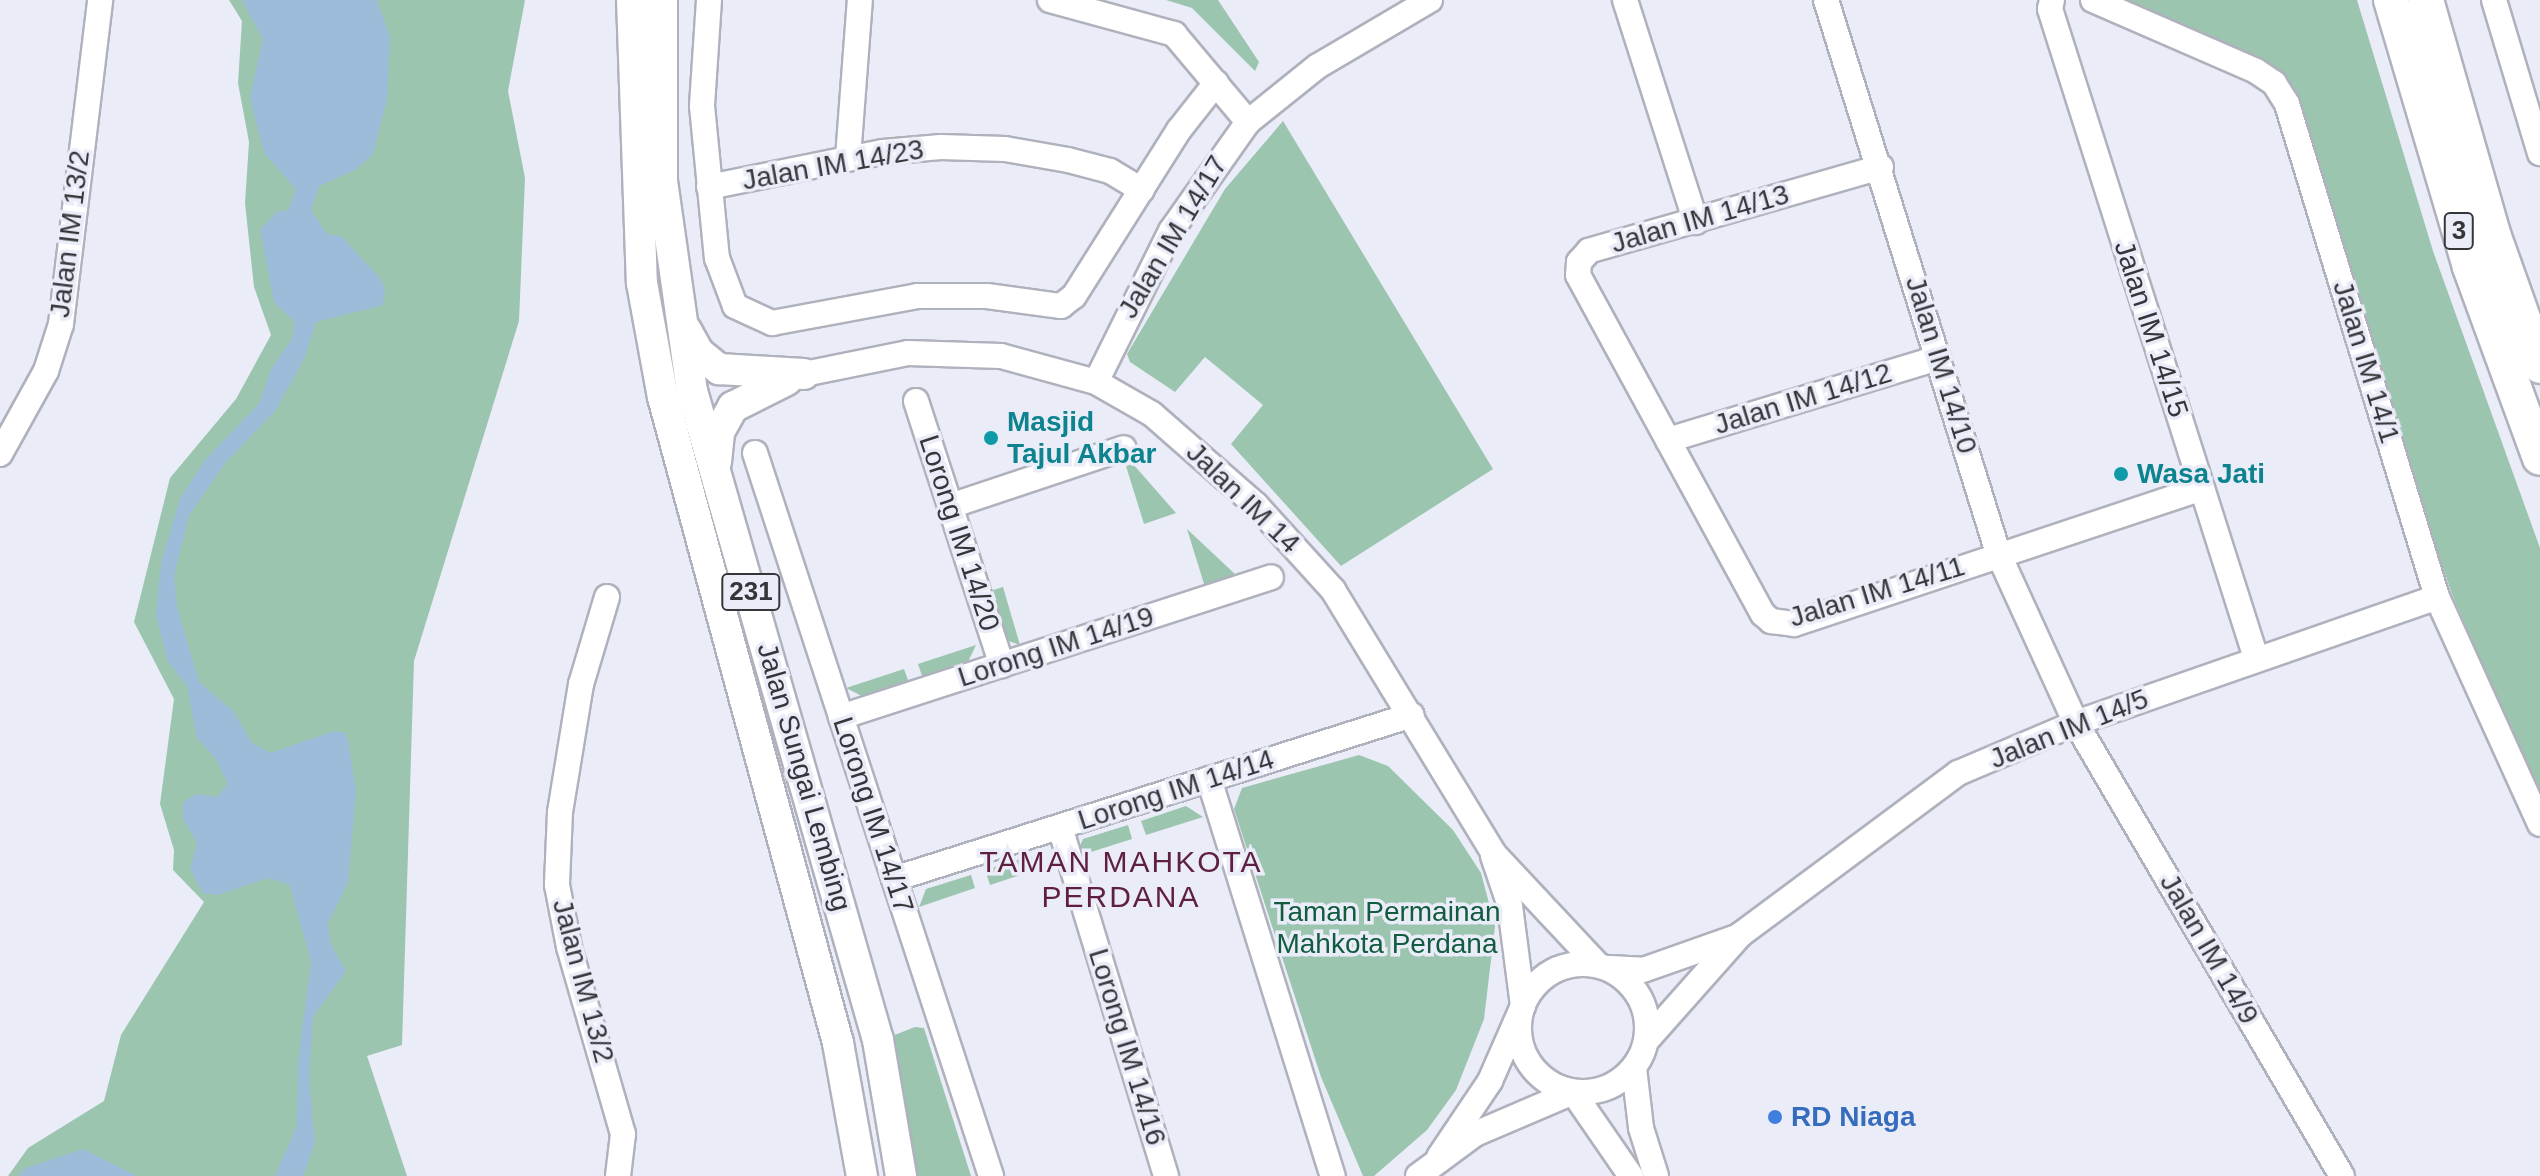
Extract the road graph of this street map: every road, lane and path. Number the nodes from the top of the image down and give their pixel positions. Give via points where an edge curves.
1 (100, 0) edge
2 (632, 0) edge
3 (662, 0) edge
4 (709, 0) edge
5 (860, 0) edge
6 (1050, 0) edge
7 (1430, 0) edge
8 (1625, 0) edge
9 (1826, 0) edge
10 (2052, 0) edge
11 (2093, 0) edge
12 (2391, 0) edge
13 (2426, 0) edge
14 (2494, 0) edge
15 (1216, 83) junction
16 (1248, 122) junction
17 (2540, 153) edge
18 (848, 158) junction
19 (1881, 167) junction
20 (709, 187) junction
21 (1142, 190) junction
22 (1696, 222) junction
23 (680, 316) junction
24 (1938, 358) junction
25 (2540, 366) edge
26 (804, 374) junction
27 (1096, 382) junction
28 (916, 401) dead end
29 (1668, 440) junction
30 (1124, 448) dead end
31 (755, 453) dead end
32 (0, 454) edge
33 (2540, 458) edge
34 (717, 472) junction
35 (2202, 488) junction
36 (950, 506) junction
37 (1998, 553) junction
38 (1271, 577) dead end
39 (607, 597) dead end
40 (2437, 597) junction
41 (2256, 658) junction
42 (1002, 665) junction
43 (1412, 715) junction
44 (841, 717) junction
45 (2076, 723) junction
46 (1209, 779) junction
47 (2540, 824) edge
48 (1060, 827) junction
49 (1494, 854) junction
50 (894, 879) junction
51 (1740, 935) junction
52 (1603, 966) junction
53 (1523, 1006) junction
54 (1646, 1041) junction
55 (1634, 1068) junction
56 (1573, 1092) junction
57 (1439, 1157) junction
58 (618, 1176) edge
59 (862, 1176) edge
60 (901, 1176) edge
61 (991, 1176) edge
62 (1166, 1176) edge
63 (1333, 1176) edge
64 (1418, 1176) edge
65 (1631, 1176) edge
66 (1656, 1176) edge
67 (2342, 1176) edge

1 - 32 street, Jalan IM 13/2 via 61,324 46,371
2 - 59 main road, Jalan Sungai Lembing / 231 via 642,283 663,397 838,1043
3 - 23 main road, Jalan Sungai Lembing / 231 via 662,181
4 - 20 street via 702,106
5 - 18 street
6 - 15 street via 1174,34
7 - 16 street, Jalan IM 14/17 via 1329,58
8 - 22 street
9 - 19 street, Jalan IM 14/10
10 - 35 street, Jalan IM 14/15 via 2050,9
11 - 40 street, Jalan IM 14/1 via 2256,71 2274,83 2287,104
12 - 33 highway, 3 via 2470,267
13 - 25 highway, 3 via 2493,234
14 - 17 street
15 - 16 street
15 - 21 street
16 - 27 street, Jalan IM 14/17 via 1171,231
18 - 20 street, Jalan IM 14/23
18 - 21 street, Jalan IM 14/23 via 941,147 1005,149 1110,171
19 - 22 street, Jalan IM 14/13
19 - 24 street, Jalan IM 14/10
20 - 21 street via 717,258 735,306 772,323 917,296 987,296 1046,308 1074,296
22 - 29 street, Jalan IM 14/13 via 1589,251 1579,262 1578,275
23 - 26 main road via 699,353 719,369
23 - 34 main road, Jalan Sungai Lembing / 231 via 692,391
24 - 29 street, Jalan IM 14/12
24 - 37 street, Jalan IM 14/10
26 - 27 street, Jalan IM 14 via 887,356 971,353 1033,362
26 - 34 main road via 733,407 716,446
27 - 43 street, Jalan IM 14 via 1152,414 1276,525 1349,609
28 - 36 street, Lorong IM 14/20
29 - 37 street, Jalan IM 14/11 via 1771,621 1794,624
30 - 36 street
31 - 44 street, Lorong IM 14/17
34 - 60 main road, Jalan Sungai Lembing / 231 via 878,1040
35 - 37 street
35 - 41 street, Jalan IM 14/15
36 - 42 street, Lorong IM 14/20
37 - 45 street, Jalan IM 14/10
38 - 42 street, Lorong IM 14/19
39 - 58 street, Jalan IM 13/2 via 581,684 560,812 557,885 569,947 623,1134
40 - 41 street, Jalan IM 14/5
40 - 47 street, Jalan IM 14/1
41 - 45 street, Jalan IM 14/5
42 - 44 street, Lorong IM 14/19
43 - 46 street, Lorong IM 14/14
43 - 49 street, Jalan IM 14
44 - 50 street, Lorong IM 14/17
45 - 51 street, Jalan IM 14/5 via 1937,786
45 - 67 street, Jalan IM 14/9
46 - 48 street, Lorong IM 14/14
46 - 63 street
48 - 50 street, Lorong IM 14/14
48 - 62 street, Lorong IM 14/16
49 - 52 street
49 - 53 street via 1517,942
50 - 61 street, Lorong IM 14/17
51 - 52 street via 1643,970
51 - 54 street
52 - 53 street via 1570,964 1546,975
52 - 54 street via 1641,998
53 - 56 street via 1519,1037 1532,1068
53 - 57 street via 1490,1081
54 - 55 street
55 - 56 street via 1610,1087
55 - 66 street via 1641,1128
56 - 57 street via 1506,1117
56 - 65 street
57 - 64 street

